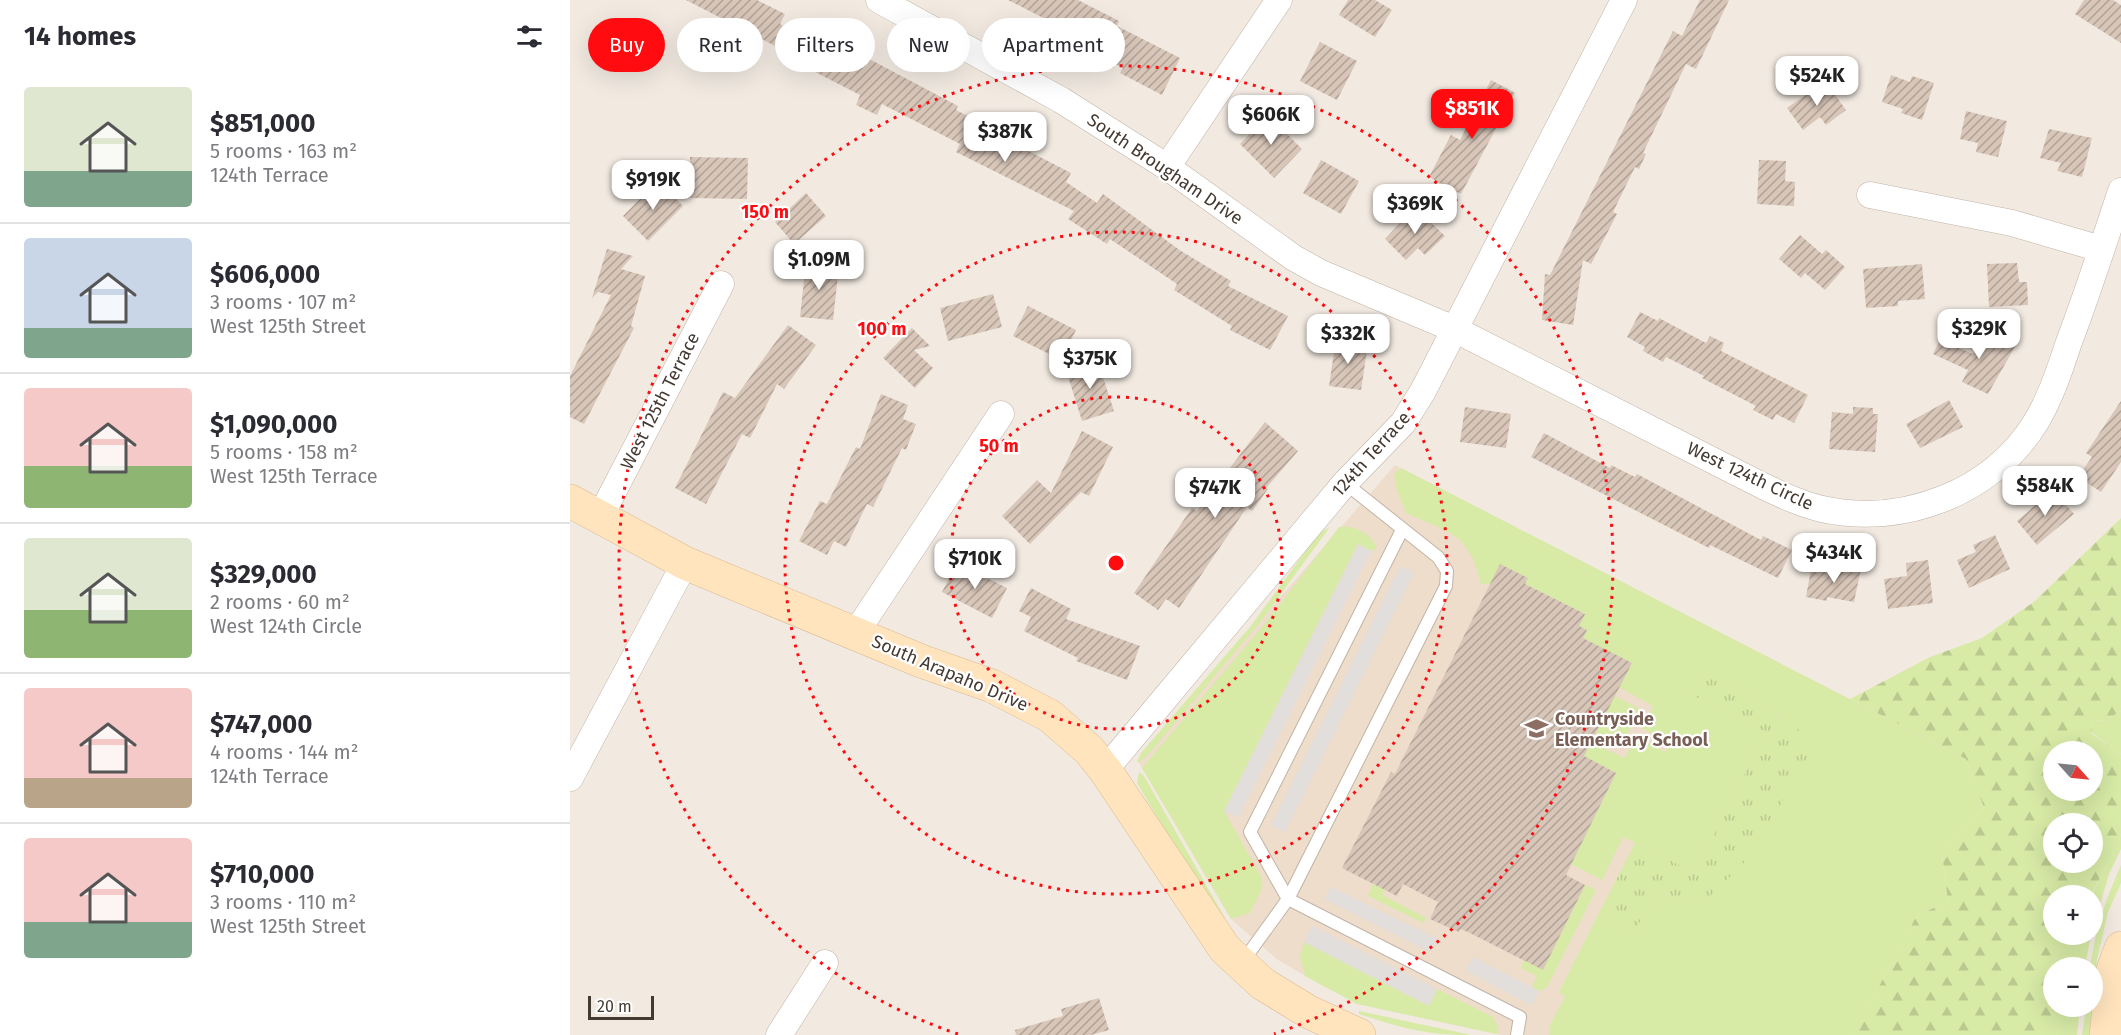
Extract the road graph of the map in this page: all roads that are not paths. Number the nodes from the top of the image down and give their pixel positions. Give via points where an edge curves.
1 (879, 0) edge
2 (1279, 0) edge
3 (1624, 0) edge
4 (1167, 166) junction
5 (2121, 191) edge
6 (1870, 195) dead end
7 (2101, 249) junction
8 (721, 284) dead end
9 (1454, 329) junction
10 (1001, 414) dead end
11 (1345, 483) junction
12 (570, 501) edge
13 (600, 517) junction
14 (1402, 530) junction
15 (685, 563) junction
16 (855, 634) junction
17 (1106, 770) junction
18 (570, 778) edge
19 (1288, 899) junction
20 (2121, 948) edge
21 (825, 963) dead end
22 (1241, 965) junction
23 (778, 1035) edge
24 (1359, 1035) edge
25 (1517, 1035) edge
26 (2106, 1035) edge

1 - 4 street, South Brougham Drive via 1061,100
2 - 4 street
3 - 9 street, 124th Terrace
4 - 9 street, South Brougham Drive via 1303,263
5 - 7 street, West 124th Circle
6 - 7 street via 2012,223
7 - 9 street, West 124th Circle via 2049,400 2020,444 1959,493 1898,512 1848,513 1798,502
8 - 13 street, West 125th Terrace
9 - 11 street, 124th Terrace via 1403,423
10 - 16 street
11 - 14 lane
11 - 17 street, 124th Terrace
12 - 13 street, South Arapaho Drive
13 - 15 street, South Arapaho Drive
14 - 19 lane via 1250,832
14 - 19 lane via 1438,557 1447,571 1446,586
15 - 16 street, South Arapaho Drive
15 - 18 street
16 - 17 street, South Arapaho Drive via 992,686 1050,716
17 - 22 street, South Arapaho Drive via 1210,930
19 - 22 lane
19 - 25 lane via 1520,1017
20 - 26 street via 2113,970
21 - 23 street
22 - 24 street, South Arapaho Drive via 1263,984 1309,1012

